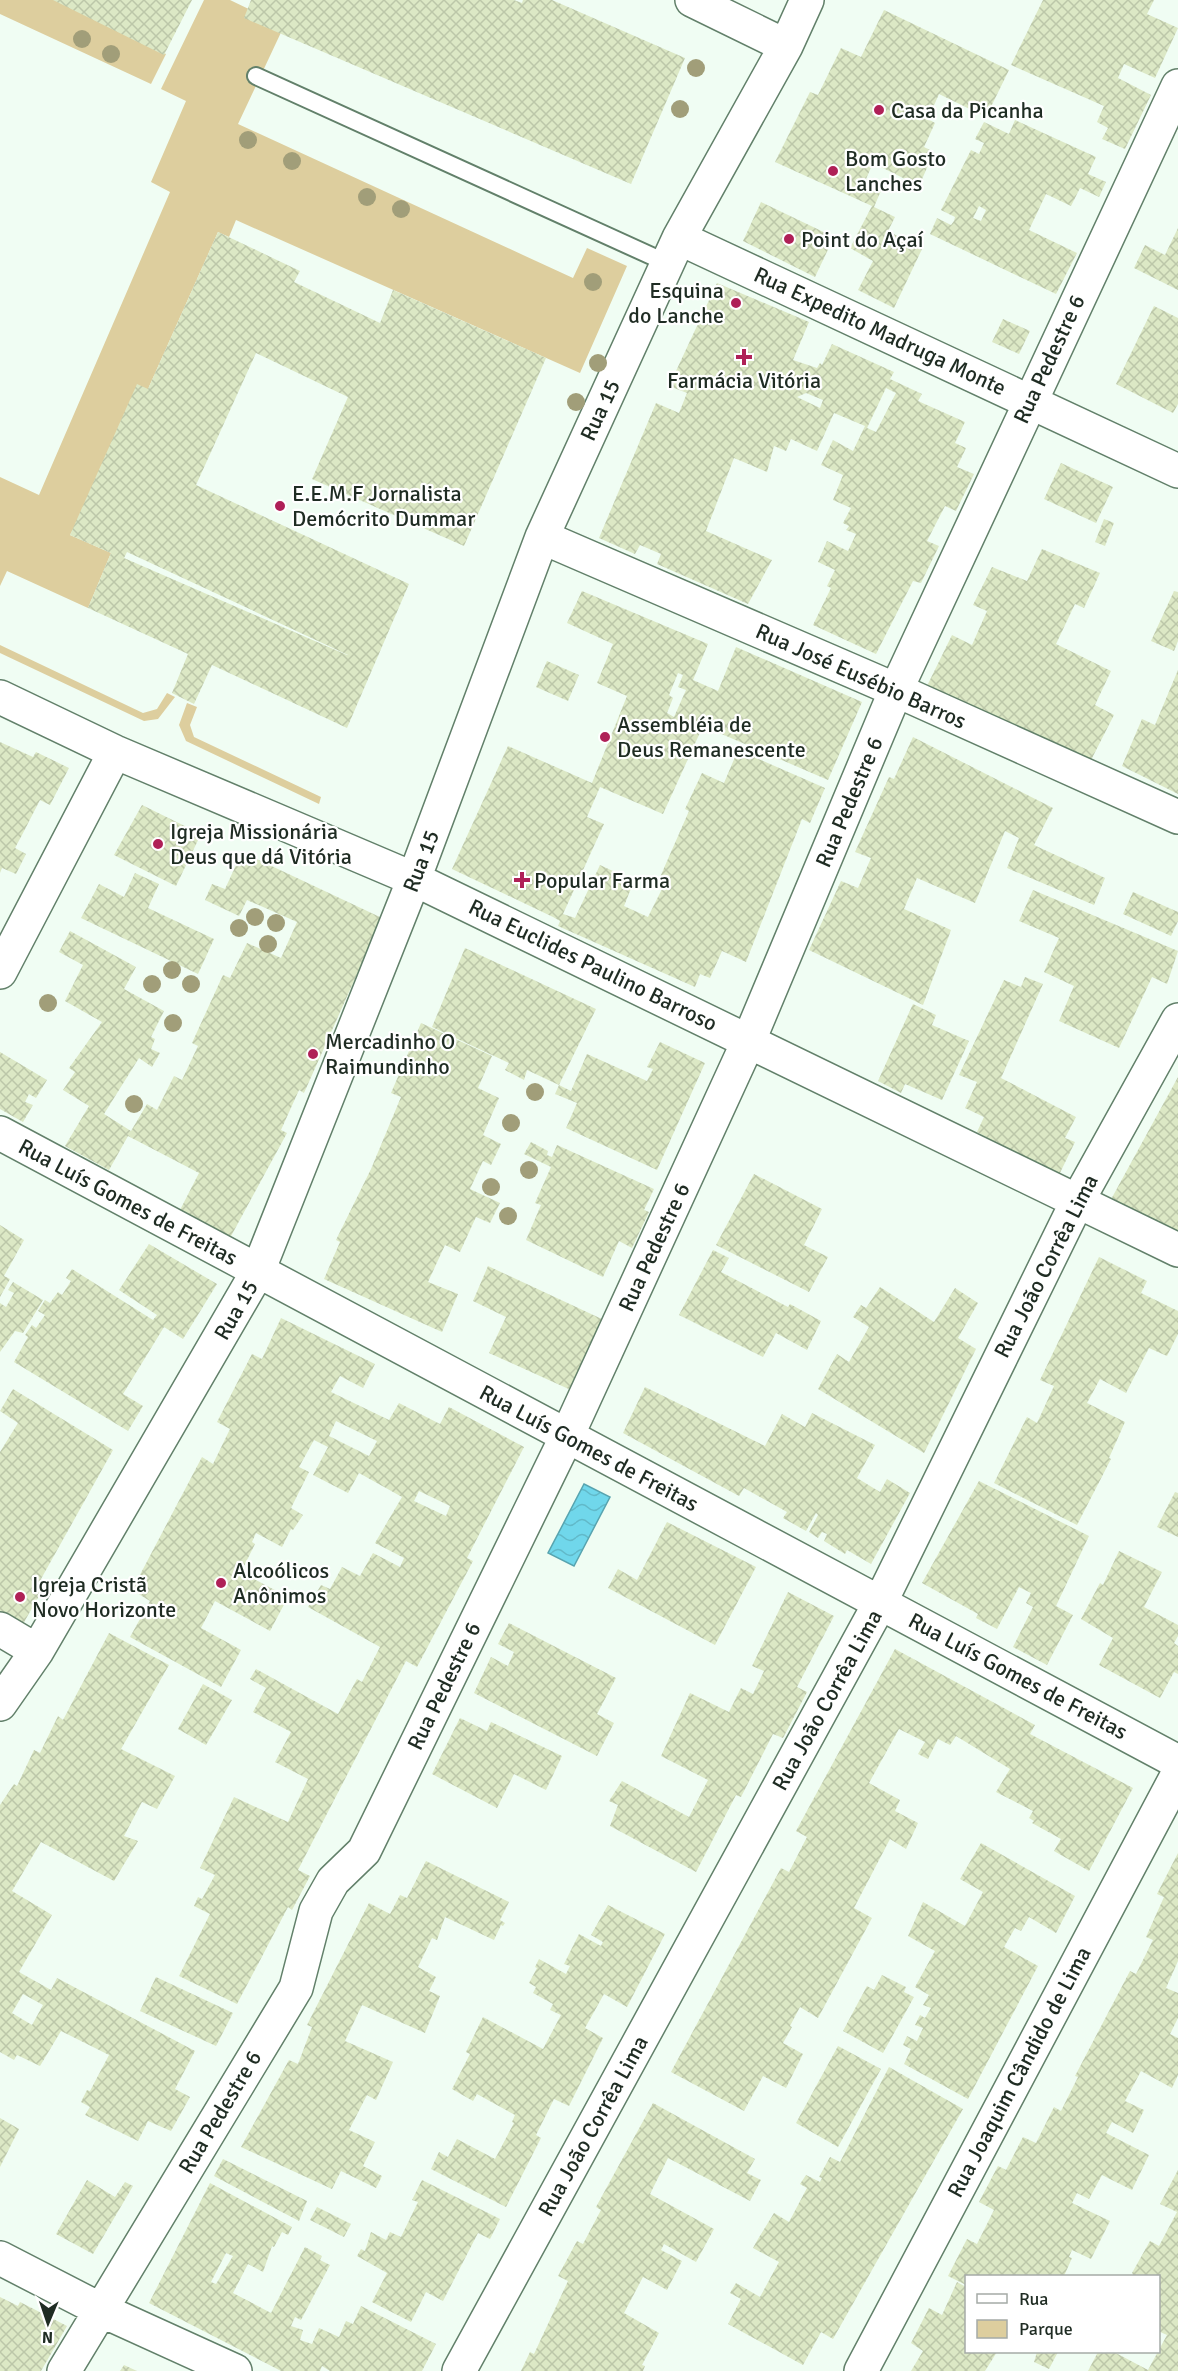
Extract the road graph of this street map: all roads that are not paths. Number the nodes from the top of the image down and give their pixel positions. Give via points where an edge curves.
1 (692, 0) edge
2 (807, 0) edge
3 (786, 46) junction
4 (256, 76) dead end
5 (1178, 86) edge
6 (673, 251) junction
7 (1029, 401) junction
8 (1178, 471) edge
9 (542, 537) junction
10 (896, 690) junction
11 (0, 697) edge
12 (115, 752) junction
13 (1178, 817) edge
14 (414, 879) junction
15 (0, 972) edge
16 (1178, 1020) edge
17 (749, 1040) junction
18 (0, 1133) edge
19 (1078, 1200) junction
20 (1178, 1250) edge
21 (258, 1271) junction
22 (567, 1436) junction
23 (880, 1603) junction
24 (0, 1629) edge
25 (37, 1651) junction
26 (0, 1704) edge
27 (1178, 1762) edge
28 (1178, 1774) edge
29 (0, 2258) edge
30 (101, 2310) junction
31 (64, 2371) edge
32 (235, 2371) edge
33 (459, 2371) edge
34 (861, 2371) edge

1 - 3 street
2 - 3 street, Rua 15
3 - 6 street, Rua 15
4 - 6 lane
5 - 7 street, Rua Pedestre 6
6 - 7 street, Rua Expedito Madruga Monte
6 - 9 street, Rua 15
7 - 8 street, Rua Expedito Madruga Monte
7 - 10 street, Rua Pedestre 6
9 - 10 street, Rua José Eusébio Barros
9 - 14 street, Rua 15
10 - 13 street, Rua José Eusébio Barros
10 - 17 street, Rua Pedestre 6
11 - 12 street, Rua Euclides Paulino Barroso
12 - 14 street, Rua Euclides Paulino Barroso
12 - 15 street
14 - 17 street, Rua Euclides Paulino Barroso
14 - 21 street, Rua 15
16 - 19 street, Rua João Corrêa Lima
17 - 19 street, Rua Euclides Paulino Barroso
17 - 22 street, Rua Pedestre 6
18 - 21 street, Rua Luís Gomes de Freitas
19 - 20 street, Rua Euclides Paulino Barroso
19 - 23 street, Rua João Corrêa Lima
21 - 22 street, Rua Luís Gomes de Freitas
21 - 25 street, Rua 15
22 - 23 street, Rua Luís Gomes de Freitas
22 - 30 street, Rua Pedestre 6 via 364,1851 333,1881 316,1911 296,1988
23 - 27 street, Rua Luís Gomes de Freitas
23 - 33 street, Rua João Corrêa Lima
24 - 25 street
25 - 26 street, Rua 15
28 - 34 street, Rua Joaquim Cândido de Lima
29 - 30 street
30 - 31 street, Rua Pedestre 6
30 - 32 street

